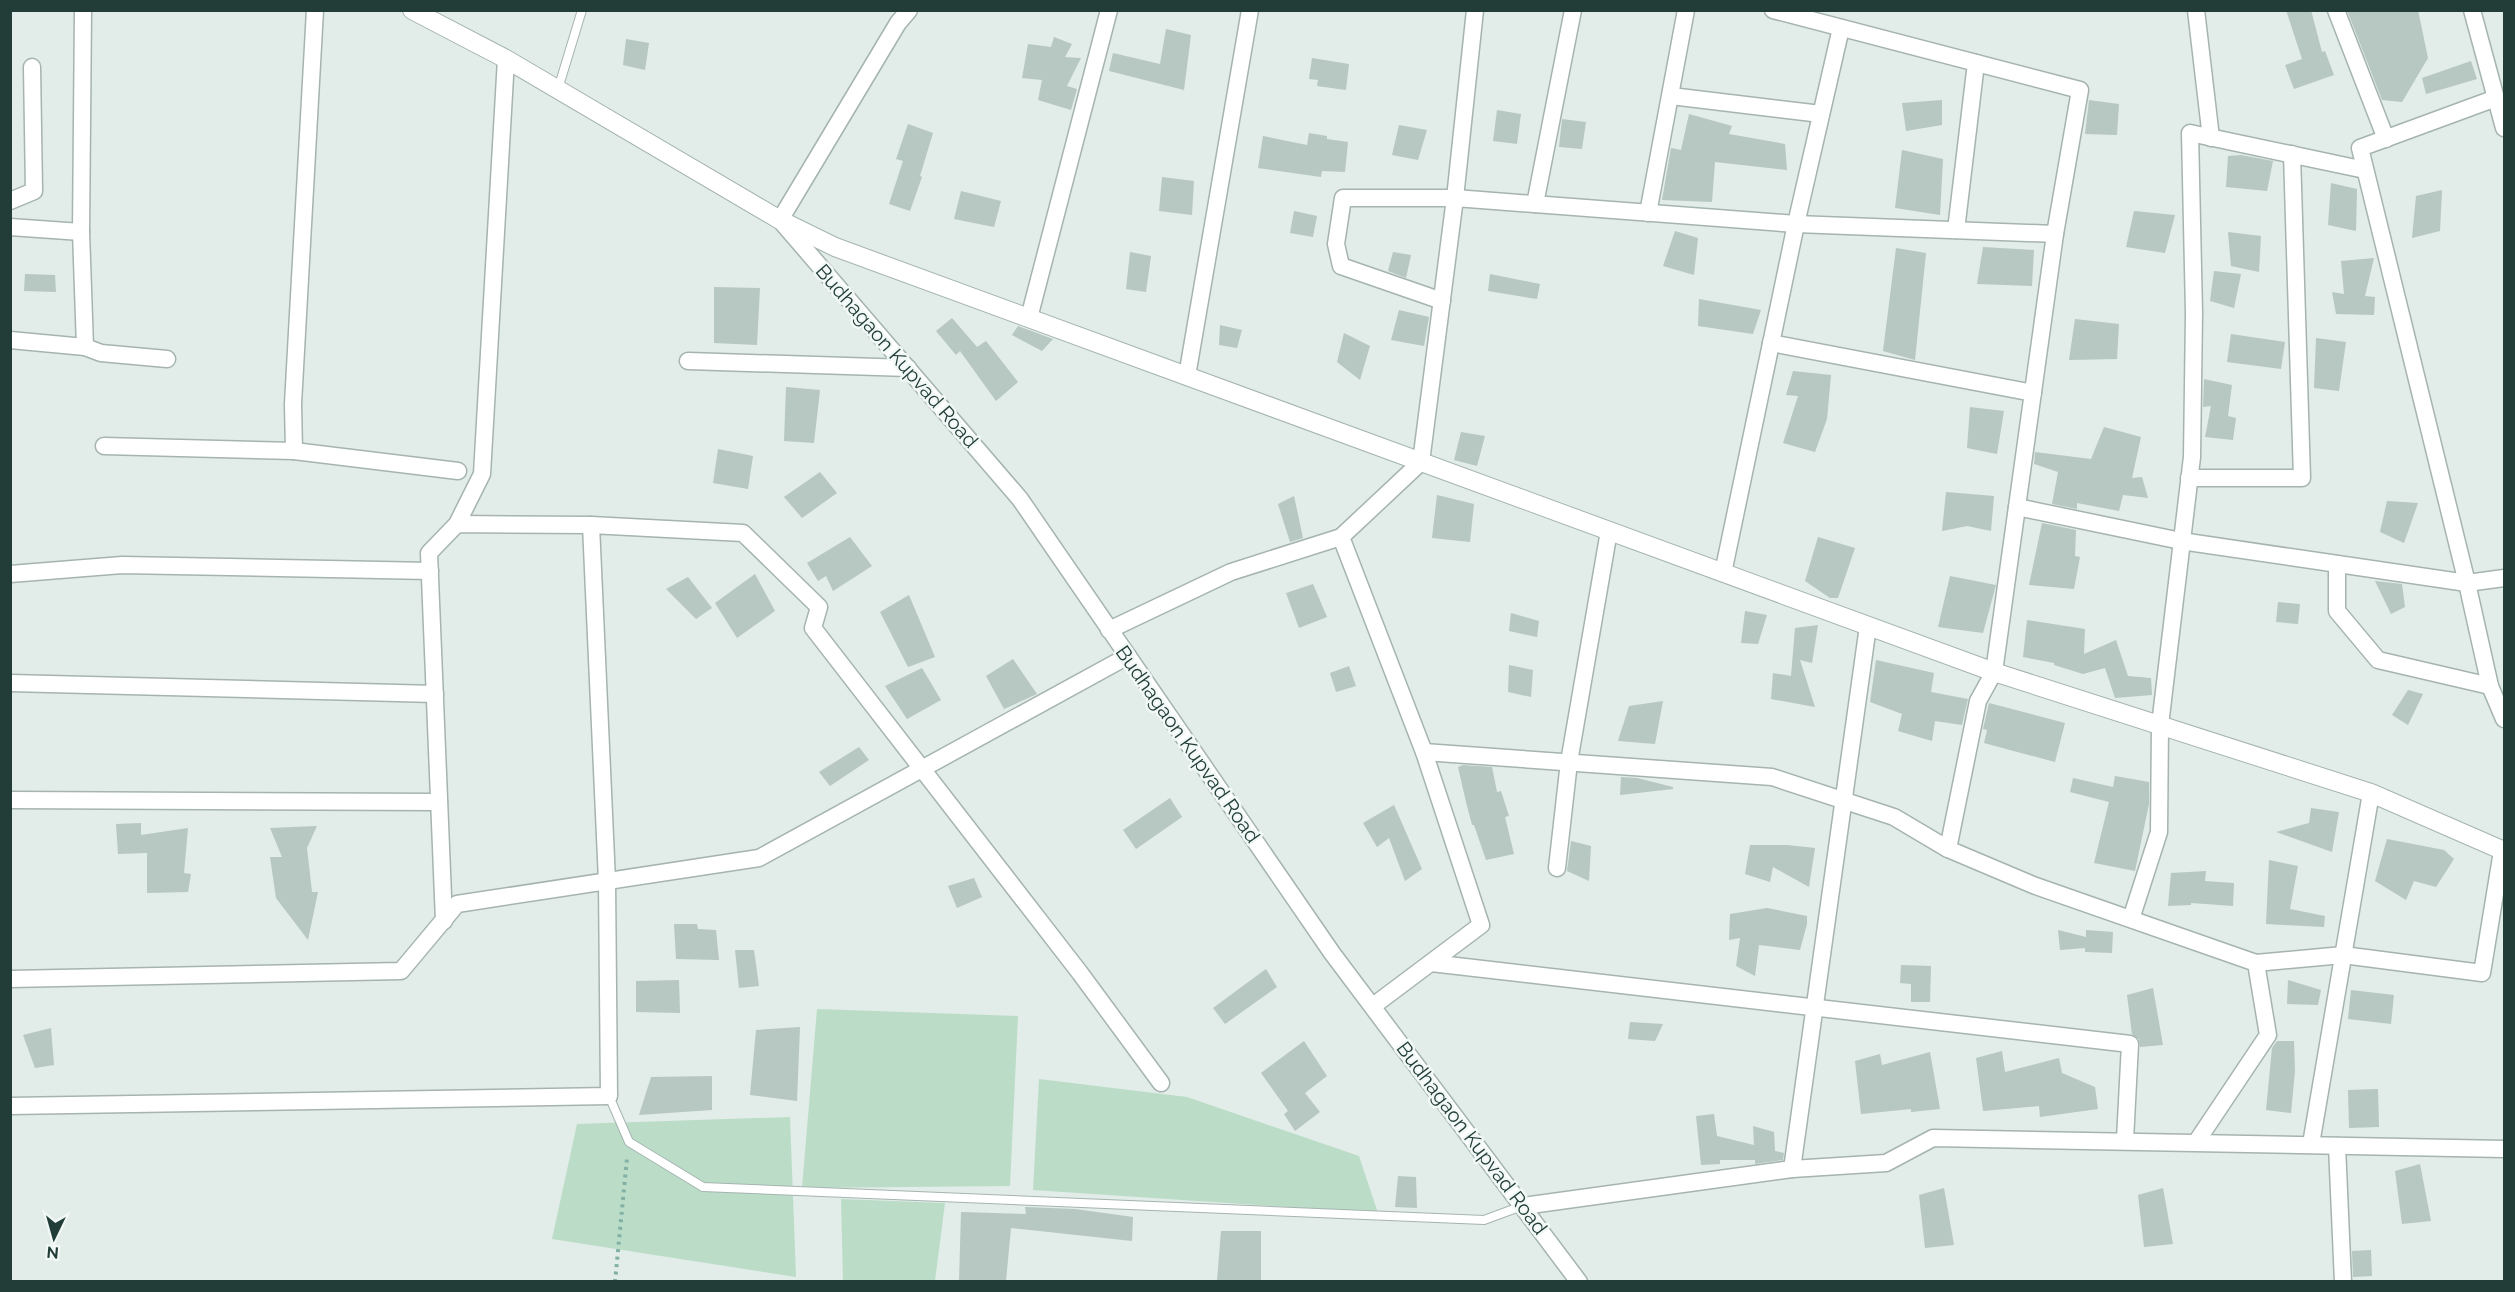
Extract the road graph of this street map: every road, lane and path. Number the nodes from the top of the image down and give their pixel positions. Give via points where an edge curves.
1 (83, 10) edge
2 (315, 10) edge
3 (412, 10) edge
4 (582, 10) edge
5 (909, 10) edge
6 (1109, 10) edge
7 (1250, 10) edge
8 (1475, 10) edge
9 (1573, 10) edge
10 (1686, 10) edge
11 (1773, 10) edge
12 (2196, 10) edge
13 (2336, 10) edge
14 (2472, 10) edge
15 (1841, 28) junction
16 (506, 59) junction
17 (1976, 63) junction
18 (32, 68) dead end
19 (558, 89) junction
20 (1671, 96) junction
21 (2496, 98) junction
22 (1821, 114) junction
23 (2505, 128) edge
24 (2211, 138) junction
25 (2386, 139) junction
26 (2292, 154) junction
27 (2365, 170) junction
28 (1455, 198) junction
29 (10, 201) edge
30 (1535, 204) junction
31 (1648, 213) junction
32 (780, 220) junction
33 (1796, 224) junction
34 (10, 228) edge
35 (1956, 230) junction
36 (81, 232) junction
37 (2055, 234) junction
38 (1442, 301) junction
39 (1029, 318) junction
40 (10, 340) edge
41 (1771, 343) junction
42 (85, 347) junction
43 (167, 359) dead end
44 (688, 361) dead end
45 (908, 368) junction
46 (1187, 376) junction
47 (2032, 393) junction
48 (104, 446) dead end
49 (294, 452) junction
50 (1421, 462) junction
51 (458, 471) dead end
52 (2189, 478) junction
53 (2017, 507) junction
54 (457, 524) junction
55 (591, 525) junction
56 (1609, 531) junction
57 (1341, 537) junction
58 (2181, 542) junction
59 (2337, 564) junction
60 (430, 571) junction
61 (1724, 573) junction
62 (10, 574) edge
63 (2505, 578) edge
64 (2467, 583) junction
65 (1868, 626) junction
66 (1109, 630) junction
67 (1128, 656) junction
68 (1994, 672) junction
69 (10, 683) edge
70 (2490, 686) junction
71 (435, 694) junction
72 (2505, 719) edge
73 (2160, 725) junction
74 (1424, 752) junction
75 (1569, 762) junction
76 (921, 770) junction
77 (2371, 793) junction
78 (10, 800) edge
79 (1844, 801) junction
80 (439, 802) junction
81 (1948, 849) junction
82 (2504, 851) edge
83 (1557, 868) dead end
84 (606, 881) junction
85 (2131, 919) junction
86 (444, 921) junction
87 (2343, 955) junction
88 (1431, 963) junction
89 (2256, 963) junction
90 (10, 979) edge
91 (1373, 1006) junction
92 (1814, 1008) junction
93 (1161, 1083) dead end
94 (609, 1096) junction
95 (10, 1106) edge
96 (2126, 1140) junction
97 (629, 1142) junction
98 (2198, 1142) junction
99 (2311, 1144) junction
100 (2337, 1146) junction
101 (2505, 1149) edge
102 (1792, 1169) junction
103 (1523, 1206) junction
104 (615, 1281) edge
105 (1579, 1281) edge
106 (2343, 1281) edge

1 - 36 street
2 - 49 street via 293,404
3 - 16 street
4 - 19 lane
5 - 32 street
6 - 39 street
7 - 46 street
8 - 28 street
9 - 30 street
10 - 20 street
11 - 15 street
12 - 24 street
13 - 25 street
14 - 21 street
15 - 17 street
15 - 22 street
16 - 19 street
16 - 54 street via 483,474
17 - 35 street
17 - 37 street via 2080,90
18 - 29 street via 34,191
19 - 32 street
20 - 22 street
20 - 31 street
21 - 23 street
21 - 25 street
22 - 33 street
24 - 26 street
24 - 52 street via 2190,133 2194,313
25 - 27 street via 2360,148
26 - 27 street
26 - 52 street via 2302,478
27 - 64 street
28 - 30 street
28 - 38 street
28 - 38 street via 1343,198 1336,244 1341,266
30 - 31 street
31 - 33 street
32 - 39 street via 835,247
32 - 45 street, Budhagaon Kupvad Road
33 - 35 street
33 - 41 street
34 - 36 street
35 - 37 street
36 - 42 street
37 - 47 street
38 - 50 street
39 - 46 street
40 - 42 street
41 - 47 street
41 - 61 street
42 - 43 street via 101,353
44 - 45 street
45 - 66 street, Budhagaon Kupvad Road via 1020,499
46 - 50 street
47 - 53 street
48 - 49 street
49 - 51 street
50 - 56 street
50 - 57 street
52 - 58 street
53 - 58 street
53 - 68 street
54 - 55 street
54 - 60 street via 429,553
55 - 76 street via 743,533 819,607 813,628
55 - 84 street
56 - 61 street
56 - 75 street
57 - 66 street via 1230,572
57 - 74 street
58 - 59 street
58 - 73 street
59 - 64 street
59 - 70 street via 2337,612 2378,660
60 - 62 street via 122,565
60 - 71 street
61 - 65 street
63 - 64 street
64 - 70 street
65 - 68 street
65 - 79 street
66 - 67 street, Budhagaon Kupvad Road
67 - 76 street
67 - 91 street, Budhagaon Kupvad Road via 1332,953
68 - 73 street
68 - 81 street via 1978,701
69 - 71 street
70 - 72 street
71 - 80 street
73 - 77 street
73 - 85 street via 2159,832
74 - 75 street
74 - 88 street via 1481,925
75 - 79 street via 1772,777
75 - 83 street
76 - 84 street via 759,858
76 - 93 street
77 - 82 street
77 - 87 street
78 - 80 street
79 - 81 street via 1894,818
79 - 92 street
80 - 86 street
81 - 85 street via 2033,885
82 - 87 street via 2482,973
84 - 86 street via 457,904
84 - 94 street
85 - 89 street
86 - 90 street via 401,971
87 - 89 street
87 - 99 street
88 - 91 street
88 - 92 street
89 - 98 street via 2268,1035
91 - 103 street, Budhagaon Kupvad Road
92 - 96 street via 2130,1044
92 - 102 street
94 - 95 street
94 - 97 lane
96 - 98 street
96 - 102 street via 1933,1138 1886,1163
97 - 103 lane via 703,1187 1484,1220
97 - 104 path
98 - 99 street
99 - 100 street
100 - 101 street
100 - 106 street
102 - 103 street
103 - 105 street, Budhagaon Kupvad Road

